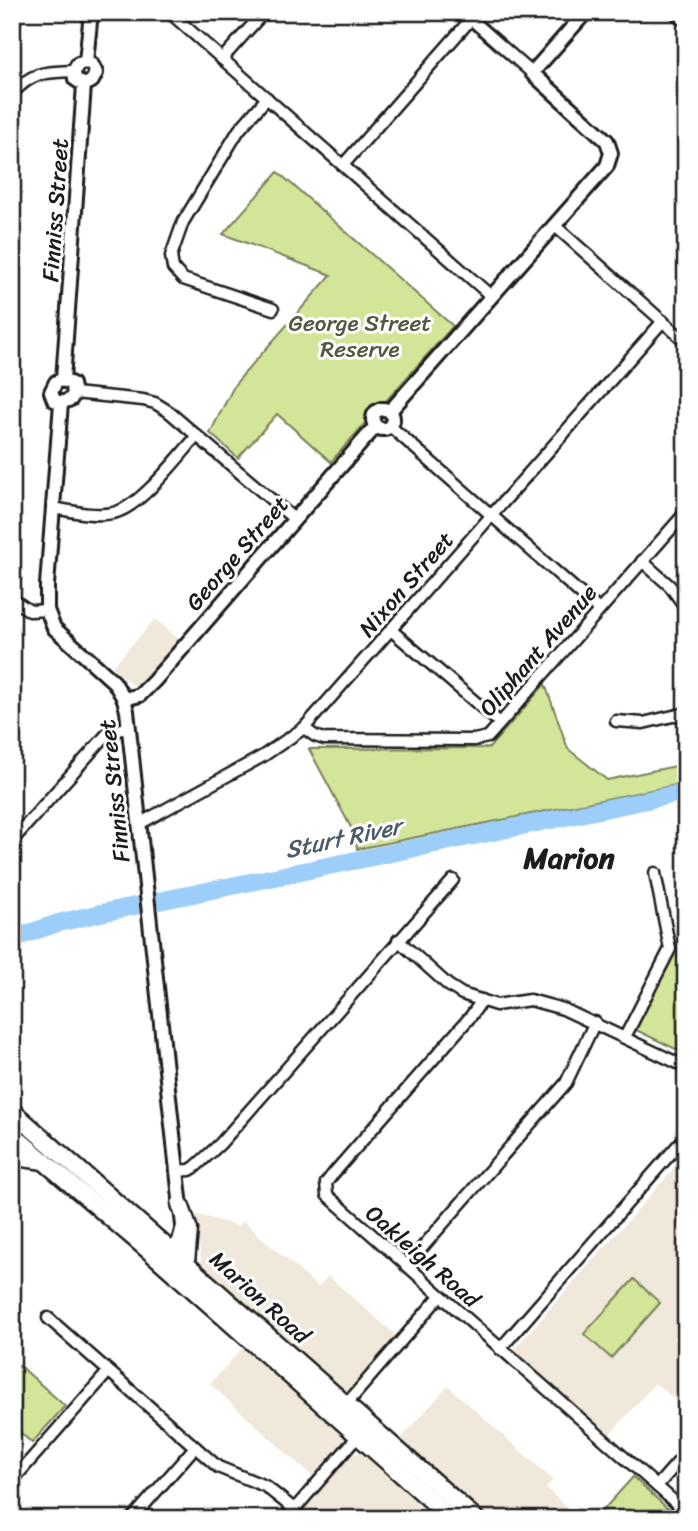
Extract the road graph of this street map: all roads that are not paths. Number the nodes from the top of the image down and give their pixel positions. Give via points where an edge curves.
1 (91, 12) edge
2 (169, 12) edge
3 (264, 12) edge
4 (586, 12) edge
5 (674, 12) edge
6 (467, 16) edge
7 (686, 22) edge
8 (222, 59) junction
9 (86, 62) junction
10 (74, 71) junction
11 (531, 73) junction
12 (84, 85) junction
13 (12, 94) edge
14 (267, 98) junction
15 (344, 164) junction
16 (554, 226) junction
17 (491, 296) junction
18 (273, 309) dead end
19 (663, 321) junction
20 (686, 342) edge
21 (63, 380) junction
22 (74, 393) junction
23 (61, 403) junction
24 (390, 411) junction
25 (376, 426) junction
26 (390, 426) junction
27 (197, 436) junction
28 (53, 508) junction
29 (686, 512) edge
30 (492, 515) junction
31 (294, 519) junction
32 (642, 561) junction
33 (12, 598) edge
34 (686, 608) edge
35 (47, 610) junction
36 (599, 610) junction
37 (391, 629) junction
38 (124, 699) junction
39 (686, 713) edge
40 (616, 721) dead end
41 (500, 723) junction
42 (129, 727) junction
43 (304, 728) junction
44 (139, 824) junction
45 (12, 841) edge
46 (655, 873) dead end
47 (453, 880) dead end
48 (398, 940) junction
49 (482, 1000) junction
50 (595, 1022) junction
51 (625, 1037) junction
52 (686, 1067) edge
53 (12, 1111) edge
54 (29, 1126) junction
55 (686, 1136) edge
56 (14, 1138) edge
57 (12, 1159) edge
58 (44, 1161) junction
59 (176, 1171) junction
60 (180, 1204) junction
61 (164, 1253) junction
62 (186, 1262) junction
63 (406, 1266) junction
64 (440, 1296) junction
65 (48, 1318) dead end
66 (500, 1349) junction
67 (108, 1372) junction
68 (341, 1410) junction
69 (358, 1436) junction
70 (195, 1447) junction
71 (686, 1453) edge
72 (12, 1481) edge
73 (657, 1486) junction
74 (294, 1509) junction
75 (686, 1512) edge
76 (132, 1519) edge
77 (286, 1519) edge
78 (452, 1519) edge
79 (476, 1519) edge

1 - 9 street
2 - 8 street
3 - 8 street
4 - 11 street
5 - 7 street
6 - 11 street
6 - 15 street
8 - 14 street
9 - 10 street
9 - 12 street via 96,74
10 - 12 street via 75,79
10 - 13 street via 43,72
11 - 16 street via 607,141 611,153 607,166
12 - 21 street, Finniss Street
14 - 15 street
14 - 18 street via 239,130 183,222 171,256 173,268 183,279
15 - 17 street
16 - 17 street
16 - 19 street
17 - 24 street
19 - 20 street
19 - 30 street, Nixon Street
21 - 22 street via 72,384
21 - 23 street via 56,382 51,392
22 - 23 street
22 - 27 street via 155,402
23 - 28 street
24 - 25 street via 374,413
24 - 26 street
25 - 26 street
25 - 31 street, George Street
26 - 30 street
27 - 28 street via 130,507 100,514
27 - 31 street
28 - 35 street
29 - 32 street, Oliphant Avenue
30 - 36 street
30 - 37 street, Nixon Street
31 - 38 street, George Street via 154,681 140,695
32 - 34 street
32 - 36 street, Oliphant Avenue
33 - 35 street via 30,611
35 - 38 street, Finniss Street via 54,628 114,682
36 - 41 street, Oliphant Avenue
37 - 41 street
37 - 43 street, Nixon Street
38 - 42 street, Finniss Street
39 - 40 street via 643,723
41 - 43 street, Oliphant Avenue via 488,737 474,740 324,739
42 - 44 street, Finniss Street
42 - 45 street via 108,733
43 - 44 street, Nixon Street via 263,756
44 - 59 street, Finniss Street
46 - 51 street via 670,949
47 - 48 street
48 - 49 street via 447,985
48 - 59 street via 202,1163
49 - 50 street via 496,1005 530,1000
49 - 63 street, Oakleigh Road via 326,1183 333,1202
50 - 51 street
50 - 63 street via 566,1083
51 - 52 street
53 - 54 main road, Marion Road
54 - 56 street
54 - 61 main road, Marion Road
55 - 66 street
56 - 58 main road, Marion Road
57 - 58 main road
58 - 61 main road, Marion Road
59 - 60 street, Finniss Street
60 - 61 street, Finniss Street via 183,1226 178,1241
60 - 62 main road via 189,1230
61 - 62 main road, Marion Road
61 - 68 main road, Marion Road
62 - 68 main road, Marion Road
63 - 64 street, Oakleigh Road
64 - 66 street, Oakleigh Road
64 - 68 street
65 - 67 street
66 - 73 street, Oakleigh Road
67 - 70 street
67 - 72 street
68 - 69 main road, Marion Road
68 - 79 main road, Marion Road
69 - 74 street
69 - 78 main road, Marion Road
70 - 74 street via 218,1467 265,1486
70 - 76 street
71 - 73 street
73 - 75 street, Oakleigh Road
74 - 77 street

